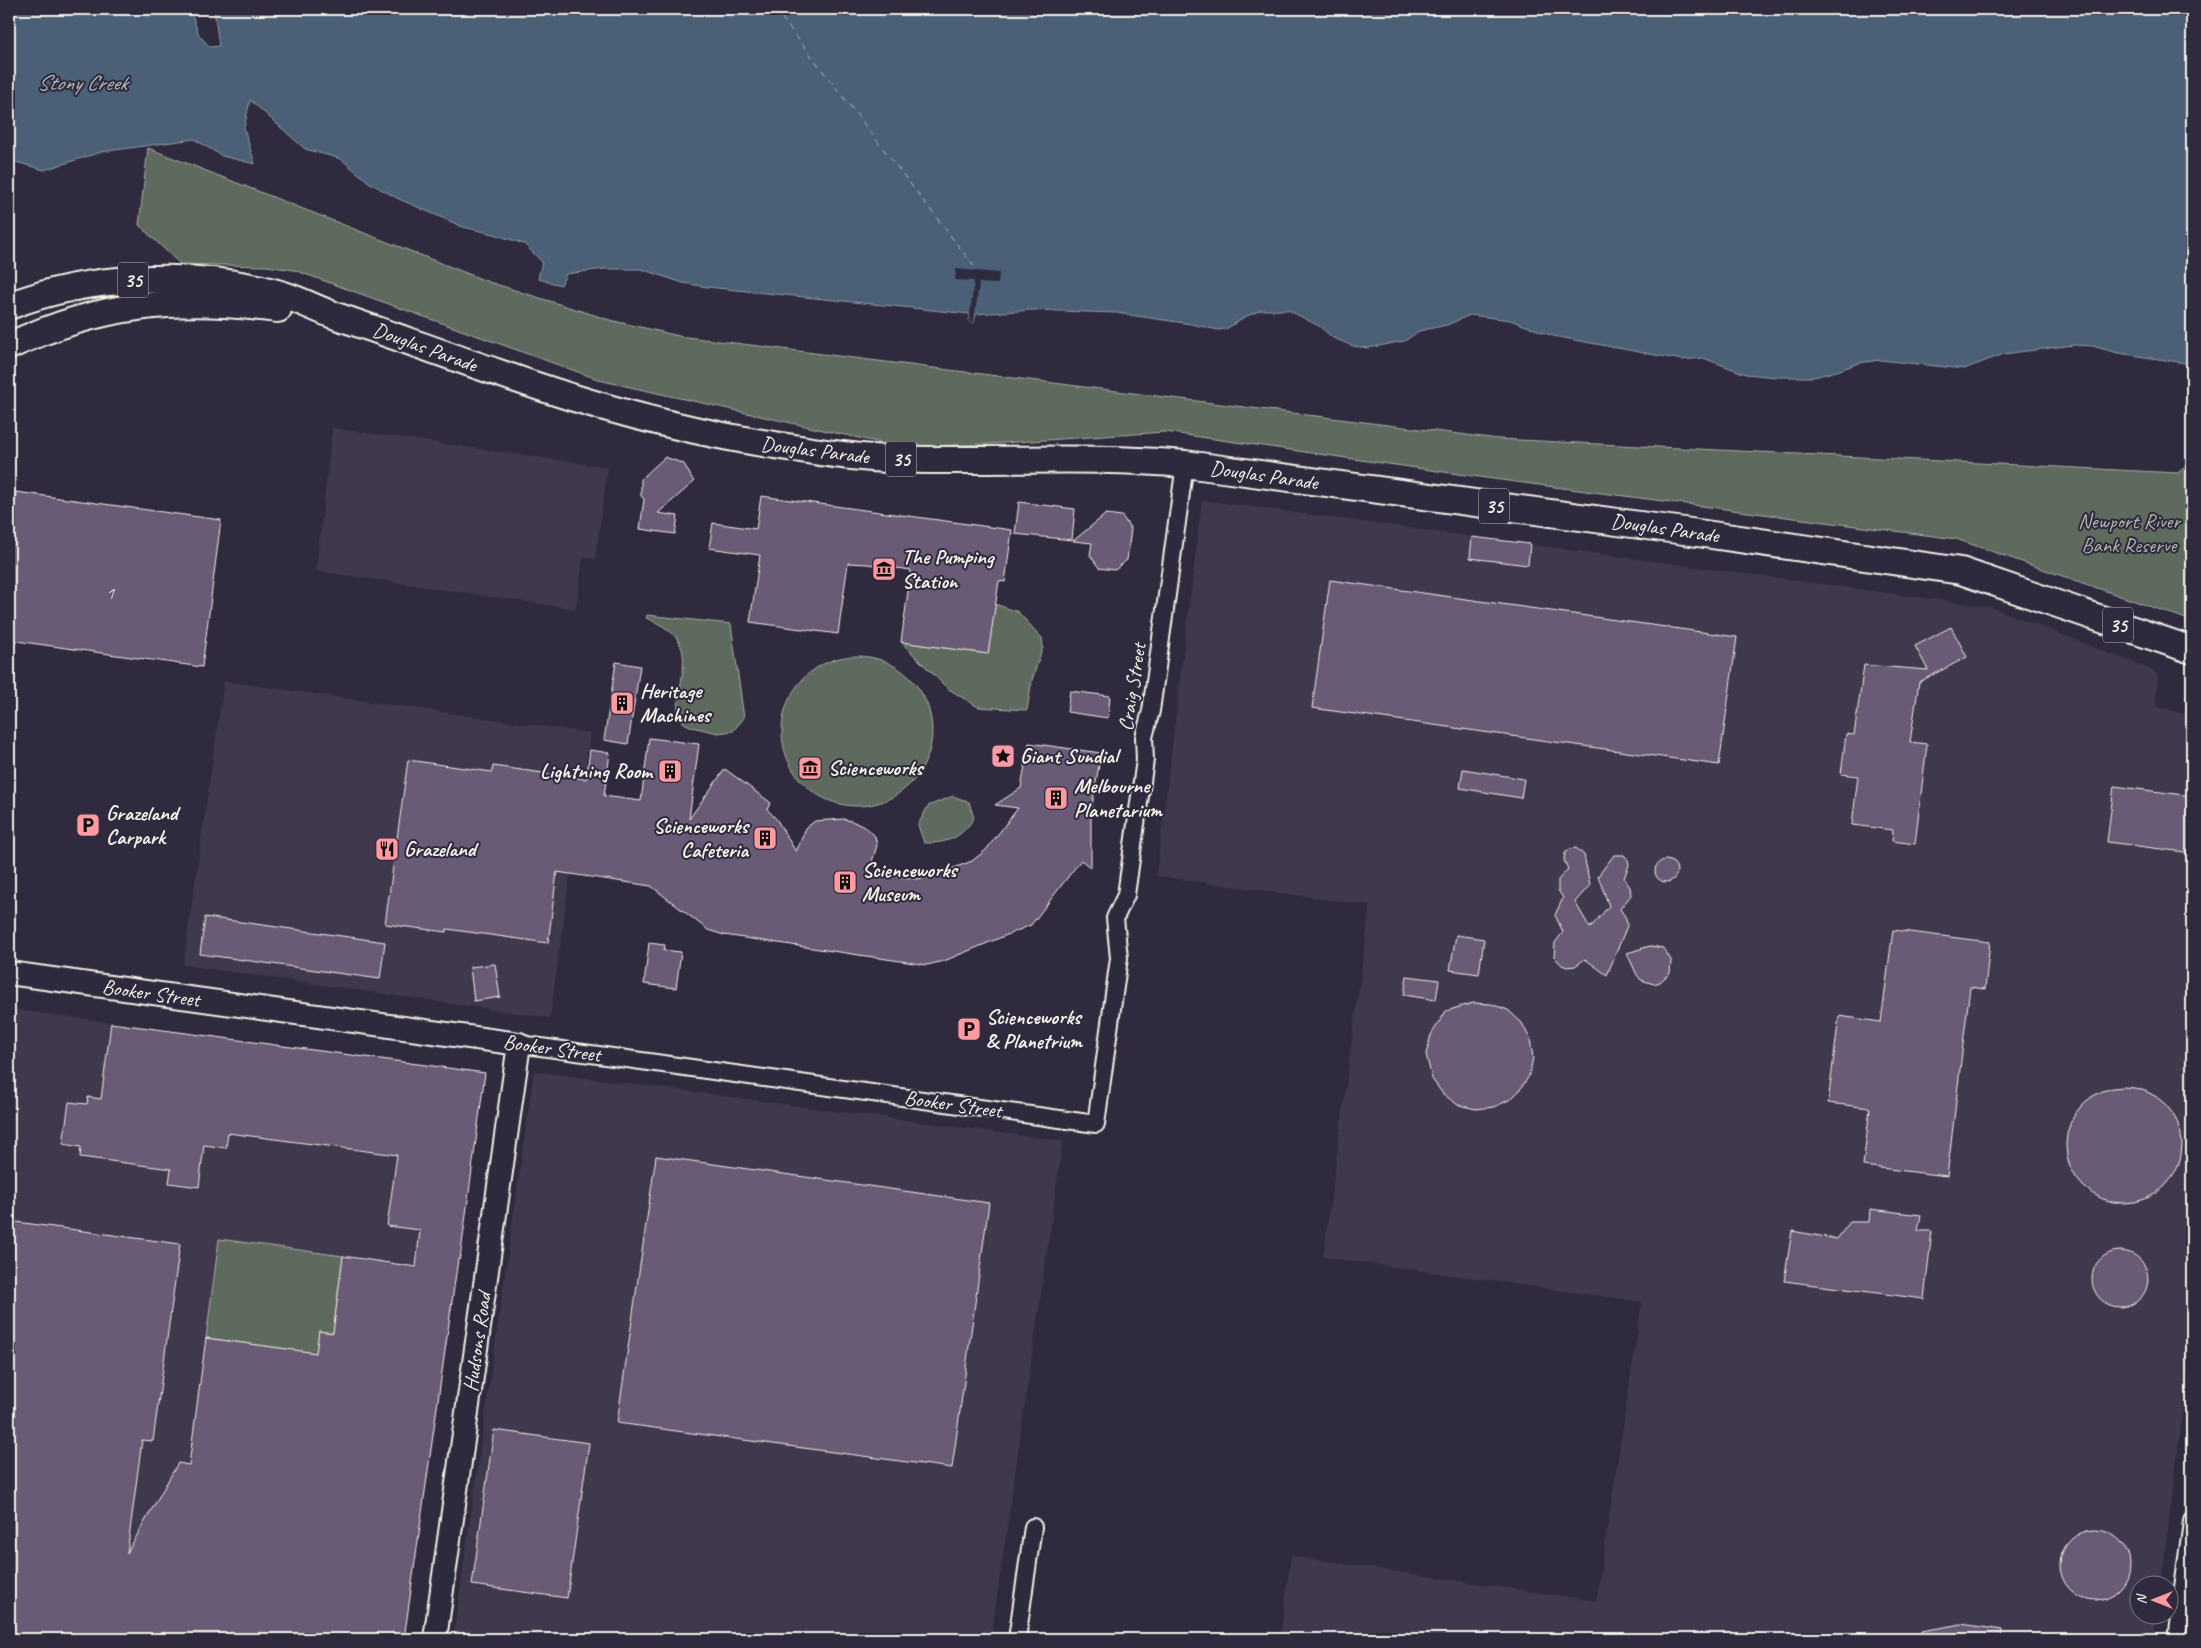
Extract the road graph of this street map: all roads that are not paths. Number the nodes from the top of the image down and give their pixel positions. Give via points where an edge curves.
1 (9, 306) edge
2 (336, 316) junction
3 (15, 344) edge
4 (1185, 464) junction
5 (2192, 650) edge
6 (9, 973) edge
7 (519, 1044) junction
8 (1096, 1124) joint
9 (2192, 1521) edge
10 (1033, 1527) dead end
11 (435, 1639) edge
12 (1016, 1639) edge
13 (2176, 1639) edge

1 - 2 main road, Douglas Parade / 35 via 107,282 173,279 276,292
2 - 3 main road, Douglas Parade / 35 via 219,302 167,302 104,312 50,328
2 - 4 main road, Douglas Parade / 35 via 582,402 669,425 751,441 885,459 1106,459
4 - 5 main road, Douglas Parade / 35 via 1961,571
4 - 8 street, Craig Street via 1151,711 1144,737 1145,760 1126,895 1115,918 1119,958
6 - 7 street, Booker Street
7 - 8 street, Booker Street
7 - 11 street, Hudsons Road
9 - 13 street
10 - 12 street

